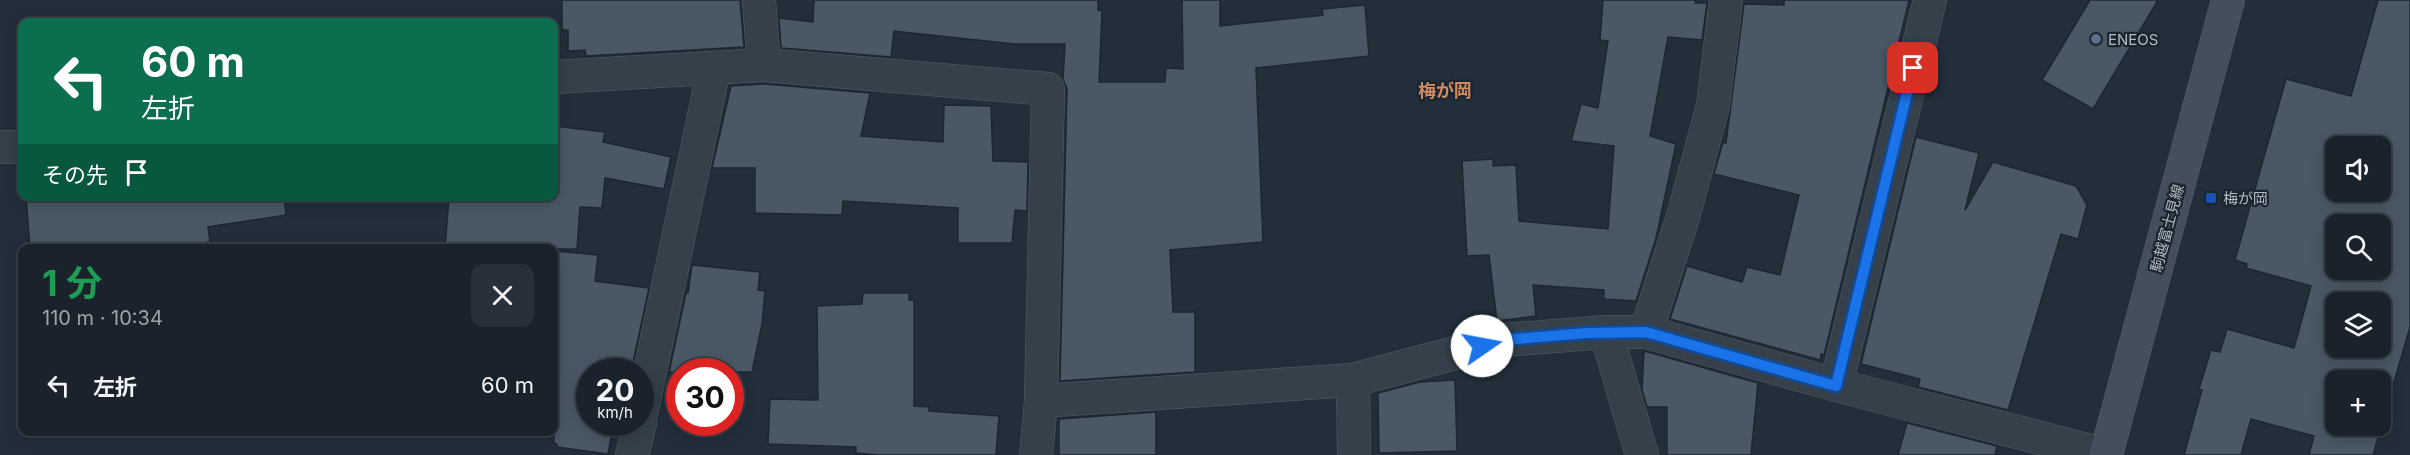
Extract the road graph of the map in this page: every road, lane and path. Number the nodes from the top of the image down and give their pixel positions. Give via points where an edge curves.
1 (759, 0) edge
2 (1726, 0) edge
3 (1930, 0) edge
4 (2228, 0) edge
5 (764, 65) junction
6 (714, 69) junction
7 (558, 77) edge
8 (0, 147) edge
9 (18, 147) edge
10 (1606, 332) junction
11 (1646, 332) junction
12 (653, 358) edge
13 (1353, 380) junction
14 (1836, 386) junction
15 (1041, 400) junction
16 (637, 436) edge
17 (633, 455) edge
18 (1036, 455) edge
19 (1354, 455) edge
20 (1642, 455) edge
21 (2106, 455) edge

1 - 5 street
2 - 11 street via 1713,106
3 - 14 street
4 - 21 main road, 駒越富士見線
5 - 6 street
5 - 15 street via 1048,89
6 - 7 street
6 - 12 street
8 - 9 street
10 - 11 street
10 - 13 street via 1504,340
10 - 20 street
11 - 14 street
13 - 15 street
13 - 19 street
14 - 21 street
15 - 18 street
16 - 17 street

